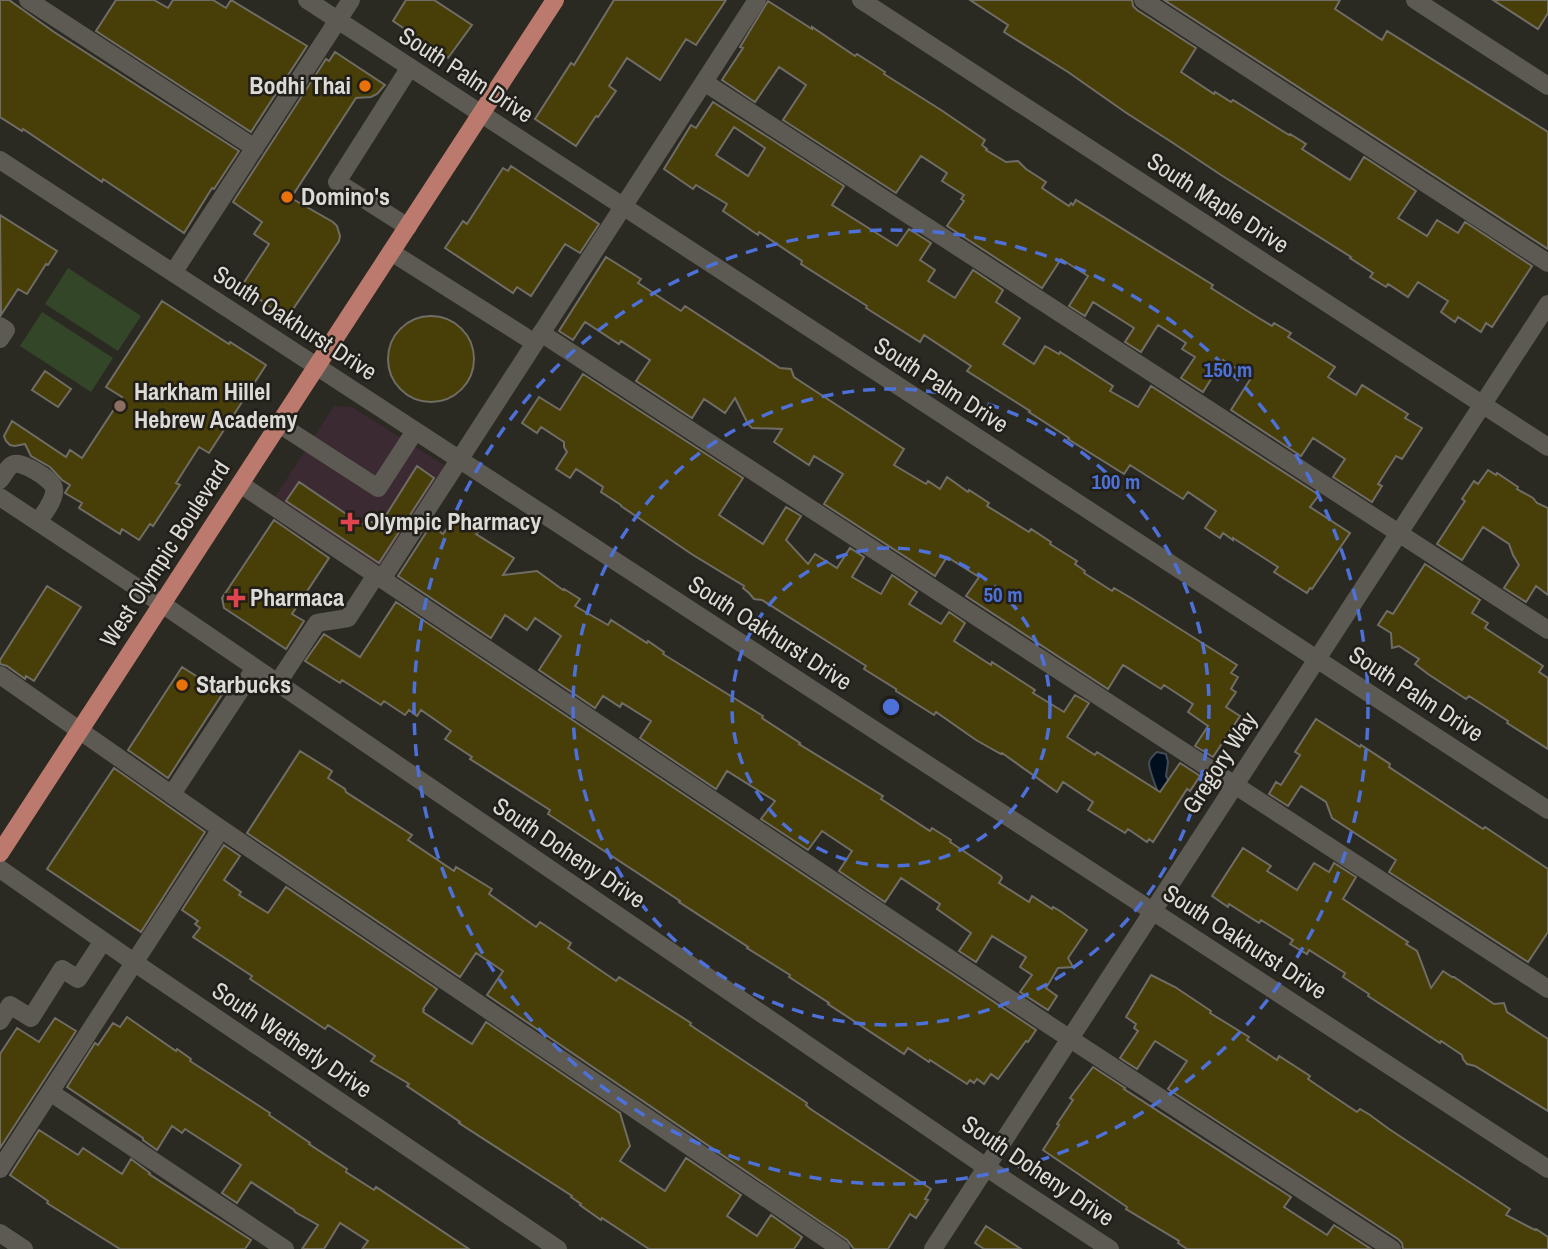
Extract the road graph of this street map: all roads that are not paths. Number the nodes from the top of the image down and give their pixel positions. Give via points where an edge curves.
1 (28, 0) edge
2 (307, 0) edge
3 (351, 0) edge
4 (555, 0) edge
5 (757, 0) edge
6 (861, 0) edge
7 (1143, 0) edge
8 (1415, 0) edge
9 (338, 20) junction
10 (410, 67) junction
11 (704, 82) junction
12 (1548, 86) edge
13 (482, 114) junction
14 (255, 148) junction
15 (0, 160) edge
16 (623, 206) junction
17 (408, 227) junction
18 (391, 252) junction
19 (1548, 263) edge
20 (173, 273) junction
21 (1548, 304) edge
22 (0, 326) edge
23 (538, 338) junction
24 (0, 339) edge
25 (317, 367) junction
26 (1483, 405) junction
27 (279, 424) junction
28 (415, 431) junction
29 (1548, 447) edge
30 (459, 460) junction
31 (0, 481) edge
32 (240, 484) junction
33 (0, 497) edge
34 (38, 522) junction
35 (1399, 534) junction
36 (379, 577) junction
37 (162, 604) junction
38 (1548, 631) edge
39 (1317, 659) junction
40 (255, 668) junction
41 (0, 675) edge
42 (277, 684) junction
43 (80, 730) junction
44 (1235, 785) junction
45 (172, 794) junction
46 (1548, 810) edge
47 (221, 829) junction
48 (0, 853) edge
49 (0, 869) edge
50 (1153, 912) junction
51 (103, 941) junction
52 (135, 963) junction
53 (1548, 989) edge
54 (0, 1021) edge
55 (1070, 1038) junction
56 (50, 1092) junction
57 (986, 1167) junction
58 (0, 1169) edge
59 (1548, 1169) edge
60 (0, 1233) edge
61 (24, 1249) edge
62 (285, 1249) edge
63 (558, 1249) edge
64 (841, 1249) edge
65 (933, 1249) edge
66 (1110, 1249) edge
67 (1392, 1249) edge

1 - 14 street
2 - 9 street, South Palm Drive
3 - 9 street
4 - 13 main road, West Olympic Boulevard
5 - 11 street
6 - 26 street, South Maple Drive
7 - 19 street
8 - 12 street
9 - 10 street, South Palm Drive
9 - 14 street
10 - 13 street, South Palm Drive
10 - 17 street via 337,182
11 - 16 street
11 - 35 street
13 - 16 street, South Palm Drive
13 - 17 main road, West Olympic Boulevard
14 - 20 street
15 - 20 street, South Oakhurst Drive
16 - 23 street
16 - 39 street, South Palm Drive
17 - 18 main road, West Olympic Boulevard
18 - 23 street
18 - 25 main road, West Olympic Boulevard
20 - 25 street, South Oakhurst Drive
21 - 26 street, Gregory Way
22 - 24 street via 6,330
23 - 30 street
23 - 44 street
25 - 27 main road, West Olympic Boulevard
25 - 28 street, South Oakhurst Drive
26 - 29 street, South Maple Drive
26 - 35 street, Gregory Way
27 - 28 street via 378,488
27 - 32 main road, West Olympic Boulevard
28 - 30 street, South Oakhurst Drive
30 - 36 street
30 - 50 street, South Oakhurst Drive
31 - 34 street via 10,466 22,463 51,481 53,497
32 - 36 street
32 - 37 main road, West Olympic Boulevard
33 - 34 street, South Doheny Drive
34 - 37 street, South Doheny Drive
35 - 38 street
35 - 39 street, Gregory Way
36 - 42 street via 348,618 317,623
36 - 55 street
37 - 40 street, South Doheny Drive
37 - 43 main road, West Olympic Boulevard
39 - 44 street, Gregory Way
39 - 46 street, South Palm Drive
40 - 42 street, South Doheny Drive
40 - 45 street
41 - 43 street
42 - 57 street, South Doheny Drive
43 - 45 street
43 - 48 main road, West Olympic Boulevard
44 - 50 street, Gregory Way
44 - 53 street
45 - 47 street
47 - 52 street
47 - 64 street
49 - 51 street, South Wetherly Drive
50 - 55 street, Gregory Way
50 - 59 street, South Oakhurst Drive
51 - 52 street, South Wetherly Drive
51 - 54 street via 78,979 62,969 32,1018 10,1005
52 - 56 street
52 - 63 street, South Wetherly Drive
55 - 57 street, Gregory Way
55 - 67 street
56 - 58 street
56 - 62 street
57 - 65 street, Gregory Way
57 - 66 street, South Doheny Drive
60 - 61 street

